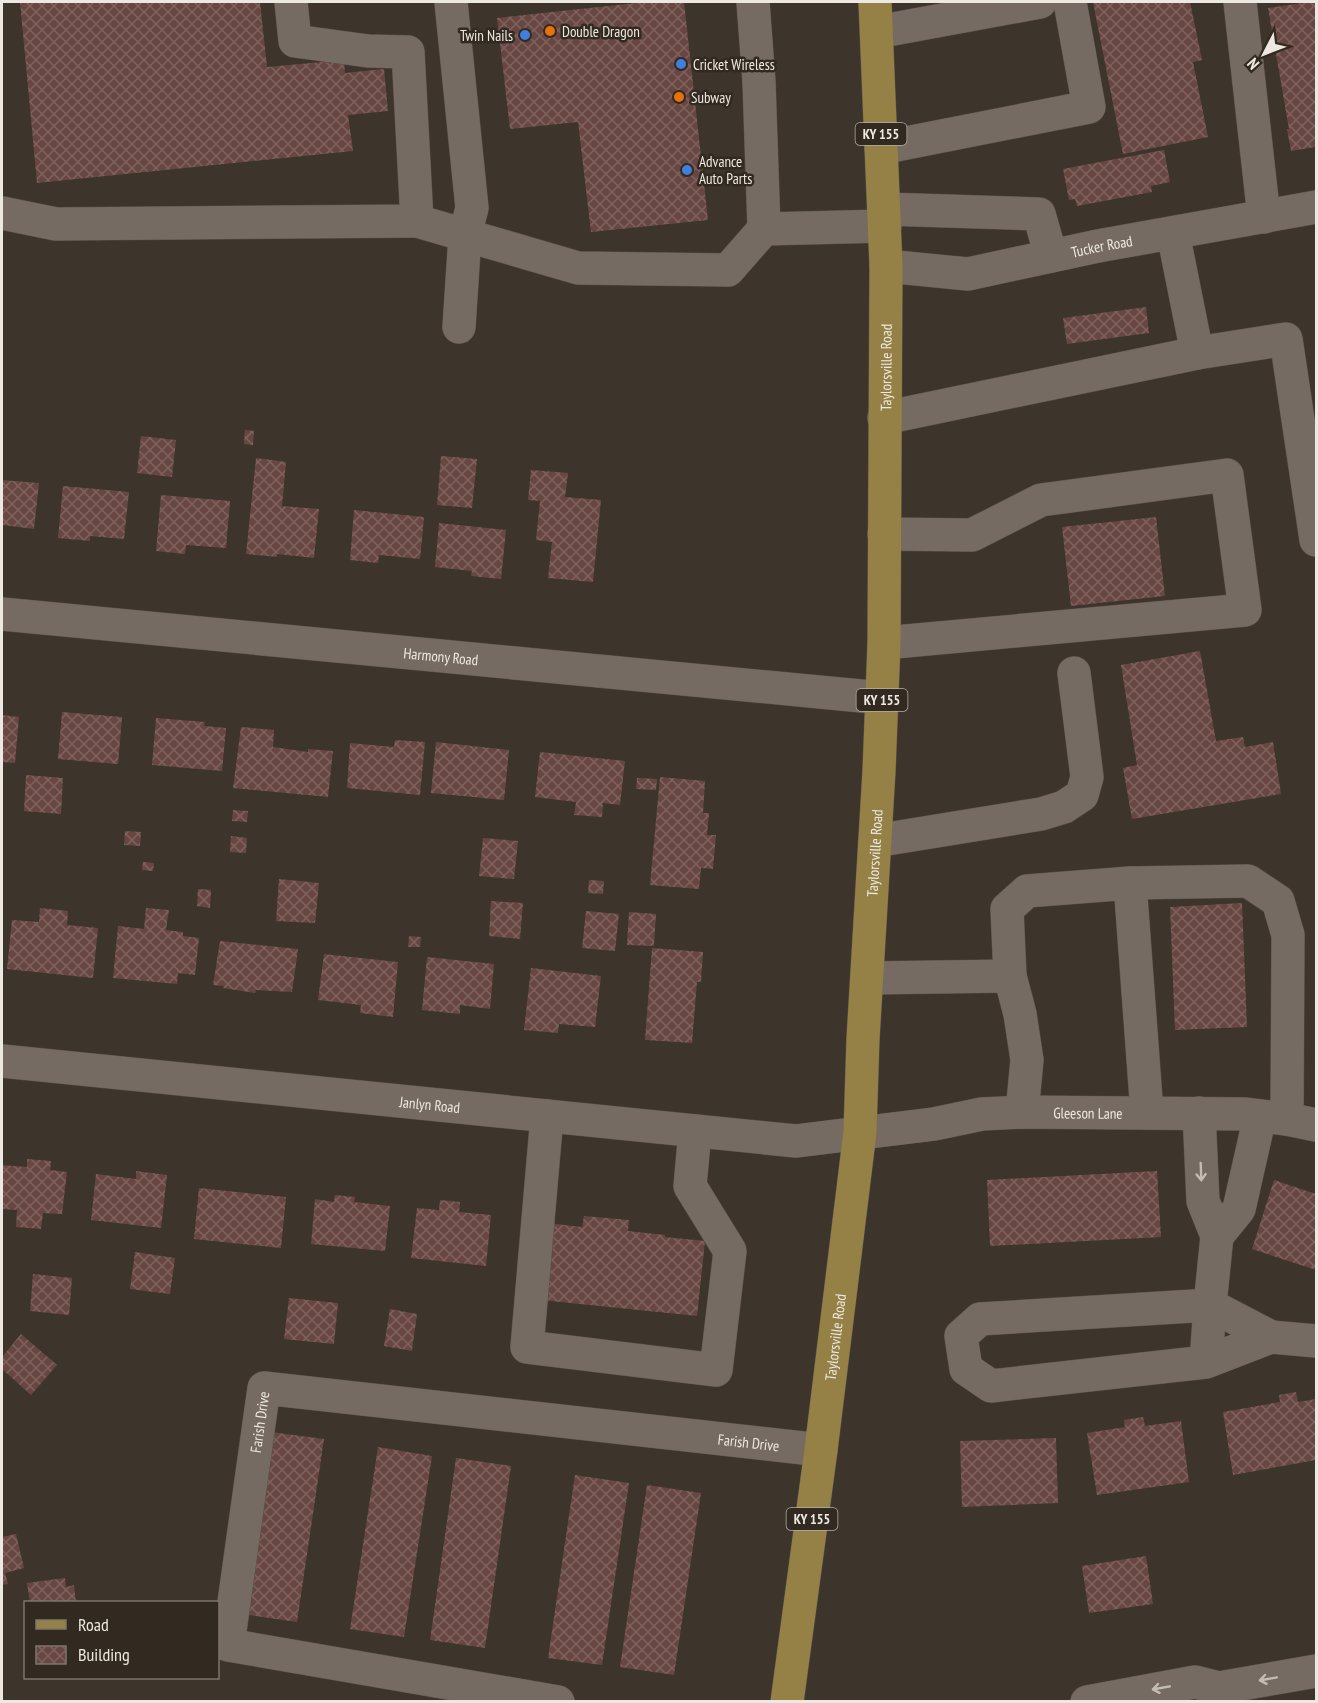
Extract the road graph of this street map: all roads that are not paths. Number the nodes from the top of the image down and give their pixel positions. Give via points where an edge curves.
1 (291, 2) edge
2 (452, 2) edge
3 (753, 2) edge
4 (1040, 2) edge
5 (1070, 2) edge
6 (1240, 2) edge
7 (876, 17) edge
8 (881, 148) junction
9 (1317, 207) edge
10 (2, 213) edge
11 (1264, 217) junction
12 (884, 218) junction
13 (417, 222) junction
14 (764, 229) junction
15 (1173, 233) junction
16 (465, 235) junction
17 (1051, 256) junction
18 (886, 266) junction
19 (459, 327) dead end
20 (1197, 353) junction
21 (884, 418) junction
22 (884, 534) junction
23 (1317, 540) edge
24 (2, 614) edge
25 (884, 643) junction
26 (1074, 673) dead end
27 (882, 698) junction
28 (875, 841) junction
29 (1130, 883) junction
30 (1010, 976) junction
31 (867, 978) junction
32 (2, 1061) edge
33 (1022, 1112) junction
34 (1147, 1113) junction
35 (1199, 1113) junction
36 (547, 1116) junction
37 (1288, 1120) edge
38 (695, 1131) junction
39 (860, 1132) junction
40 (1217, 1236) junction
41 (1210, 1305) junction
42 (1271, 1337) junction
43 (1317, 1341) edge
44 (1206, 1362) junction
45 (821, 1450) junction
46 (1317, 1671) edge
47 (1220, 1695) edge
48 (558, 1701) edge
49 (787, 1701) edge
50 (1088, 1701) edge

1 - 13 street via 295,40 368,51 408,52
2 - 16 street via 472,208
3 - 14 street
4 - 7 street
5 - 8 street via 1089,107
6 - 11 street
7 - 8 main road, Taylorsville Road / KY 155
8 - 12 main road, Taylorsville Road / KY 155
9 - 11 street, Tucker Road
10 - 13 street via 56,224
11 - 15 street, Tucker Road
12 - 14 street
12 - 17 street via 1039,213
12 - 18 main road, Taylorsville Road / KY 155
13 - 16 street
14 - 16 street via 728,270 578,268
15 - 17 street, Tucker Road
15 - 20 street
16 - 19 street
17 - 18 street, Tucker Road via 968,274
18 - 21 main road, Taylorsville Road / KY 155
20 - 21 street
20 - 23 street via 1286,339
21 - 22 main road, Taylorsville Road / KY 155
22 - 25 main road, Taylorsville Road / KY 155
22 - 25 street via 972,535 1041,500 1227,476 1245,610
24 - 27 street, Harmony Road
25 - 27 main road, Taylorsville Road / KY 155
26 - 28 street via 1087,777 1082,795 1064,807 1041,814
27 - 28 main road, Taylorsville Road / KY 155
28 - 31 main road, Taylorsville Road / KY 155
29 - 30 street via 1027,891 1007,909
29 - 34 street
29 - 37 street via 1248,881 1278,901 1288,935
30 - 31 street
30 - 33 street via 1027,1060
31 - 39 main road, Taylorsville Road / KY 155
32 - 36 street, Janlyn Road
33 - 34 street, Gleeson Lane
33 - 39 street, Gleeson Lane
34 - 35 street, Gleeson Lane
35 - 37 street, Gleeson Lane
35 -> 40 street via 1203,1201
36 - 38 street, Janlyn Road
36 - 38 street via 527,1347 716,1370 730,1251 690,1186
37 - 40 street via 1239,1209
38 - 39 street, Janlyn Road via 796,1141
39 - 45 main road, Taylorsville Road / KY 155
40 - 41 street
41 - 42 street
41 - 44 street
41 - 44 street via 980,1319 961,1336 966,1369 991,1386
42 - 43 street
42 - 44 street
45 - 48 street, Farish Drive via 264,1388 228,1645
45 - 49 main road, Taylorsville Road / KY 155
46 -> 47 street
47 -> 50 street via 1195,1682

